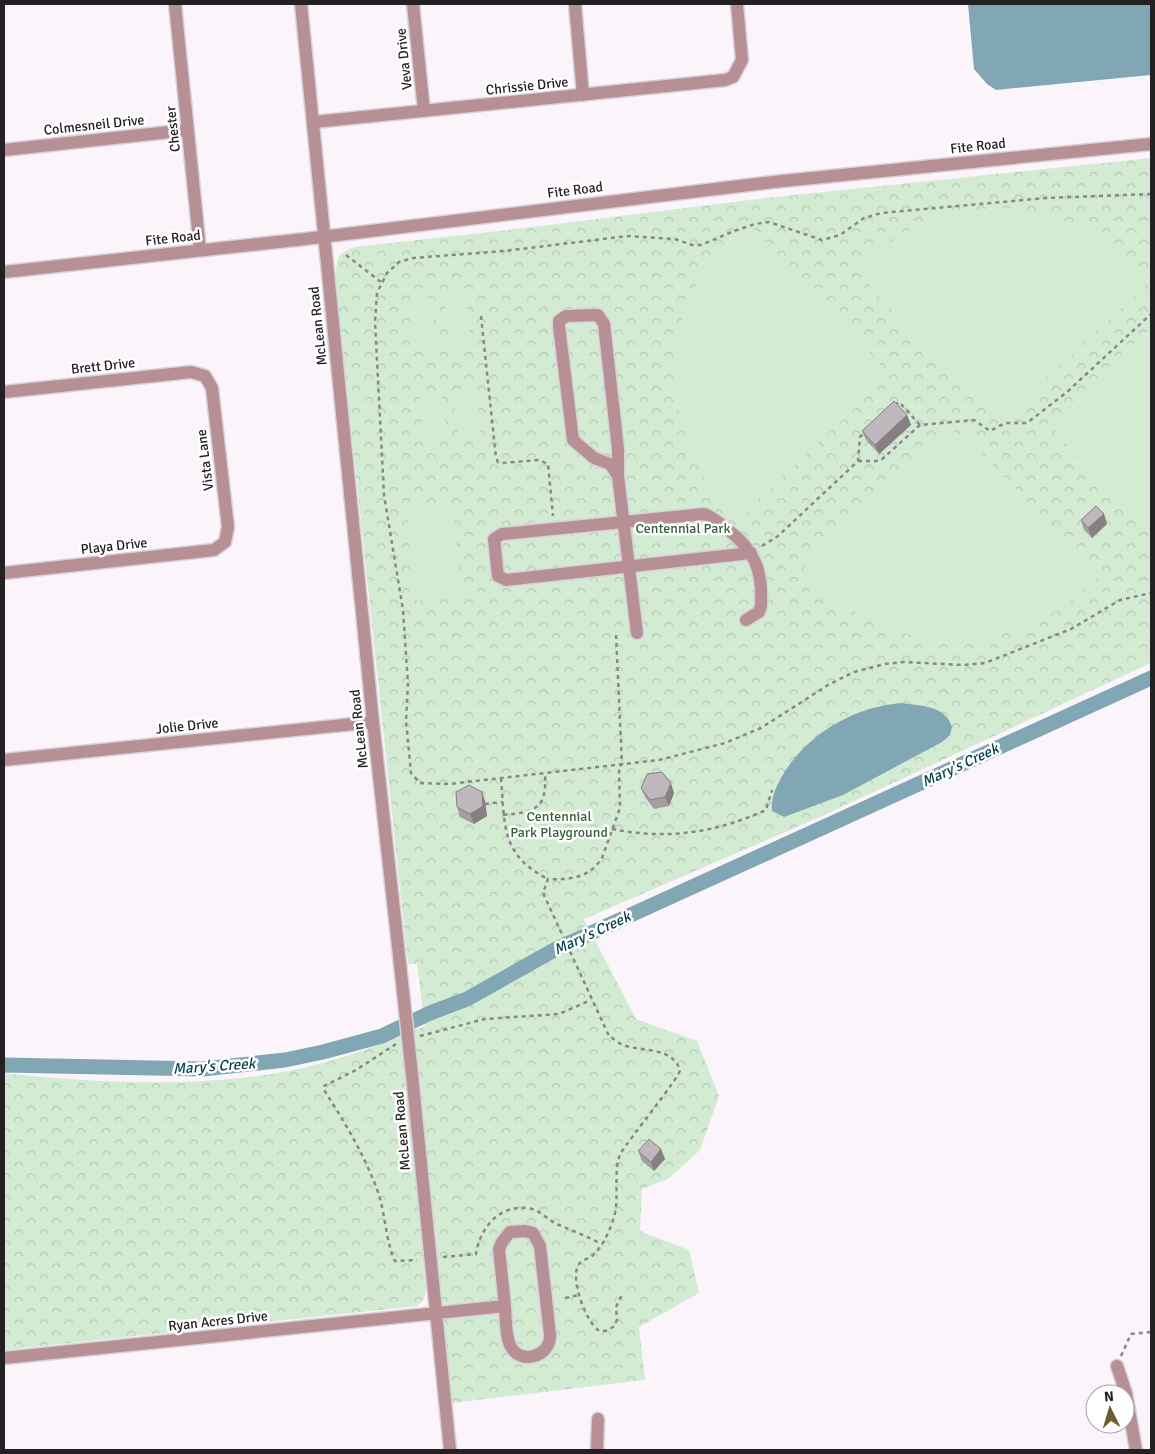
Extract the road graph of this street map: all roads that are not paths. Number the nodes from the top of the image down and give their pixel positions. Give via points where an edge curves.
1 (175, 4) edge
2 (301, 4) edge
3 (413, 4) edge
4 (575, 4) edge
5 (737, 4) edge
6 (583, 95) junction
7 (424, 111) junction
8 (314, 122) junction
9 (188, 130) junction
10 (1151, 144) edge
11 (4, 150) edge
12 (324, 236) junction
13 (200, 250) junction
14 (4, 272) edge
15 (205, 376) joint
16 (4, 392) edge
17 (618, 476) junction
18 (625, 521) junction
19 (225, 542) joint
20 (751, 553) junction
21 (630, 567) junction
22 (4, 573) edge
23 (746, 620) dead end
24 (636, 633) dead end
25 (373, 722) junction
26 (4, 760) edge
27 (505, 1306) junction
28 (436, 1315) junction
29 (4, 1358) edge
30 (1117, 1366) road end
31 (598, 1419) dead end
32 (450, 1450) edge
33 (596, 1450) edge
34 (1136, 1450) edge

1 - 9 street, Chester
2 - 8 street, McLean Road
3 - 7 street, Veva Drive
4 - 6 street
5 - 6 street, Chrissie Drive via 742,60 734,77
6 - 7 street, Chrissie Drive
7 - 8 street, Chrissie Drive
8 - 12 street, McLean Road
9 - 11 street, Colmesneil Drive
9 - 13 street, Chester
10 - 12 street, Fite Road via 773,182
12 - 13 street, Fite Road
12 - 25 street, McLean Road
13 - 14 street, Fite Road
15 - 16 street, Brett Drive via 191,372
15 - 19 street, Vista Lane via 212,388 228,528
17 - 17 street via 604,324 598,315 566,316 559,321 559,326 573,440 594,458 610,464
17 - 18 street
18 - 20 street via 704,514 739,538
18 - 21 street
18 - 21 street via 497,536 494,539 498,576 501,579
19 - 22 street, Playa Drive via 214,550
20 - 21 street
20 - 23 street via 758,568 761,606 759,612
21 - 24 street
25 - 26 street, Jolie Drive
25 - 28 street, McLean Road, bridge
27 - 27 street via 499,1249 510,1232 533,1233 540,1246 550,1335 545,1351 525,1357 516,1353 508,1340
27 - 28 street, Ryan Acres Drive
28 - 29 street, Ryan Acres Drive via 416,1314
28 - 32 street, McLean Road
30 - 34 street via 1126,1393
31 - 33 street

